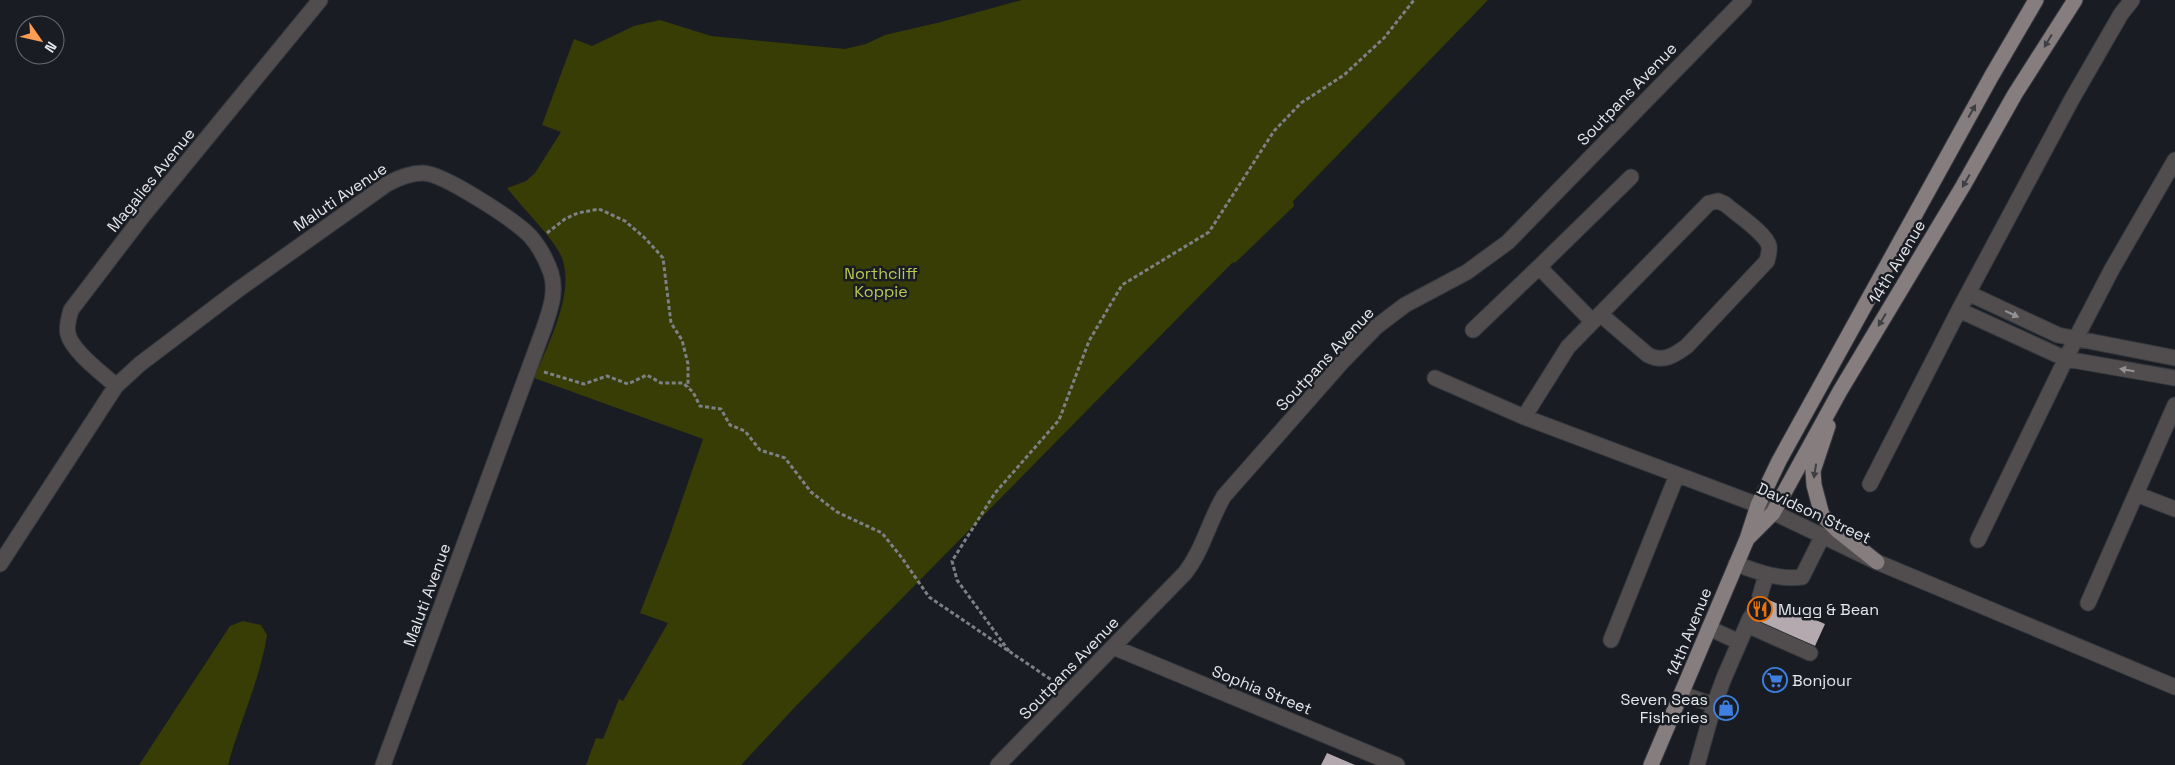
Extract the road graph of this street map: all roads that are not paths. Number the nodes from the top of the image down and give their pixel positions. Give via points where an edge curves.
1 (320, 0) edge
2 (1744, 0) edge
3 (2036, 0) edge
4 (2075, 0) edge
5 (2132, 0) edge
6 (2175, 160) edge
7 (1630, 176) dead end
8 (1539, 267) junction
9 (1968, 293) junction
10 (1959, 310) junction
11 (1596, 318) junction
12 (1473, 330) dead end
13 (2075, 340) junction
14 (2175, 358) edge
15 (2066, 359) junction
16 (1435, 378) dead end
17 (2175, 378) edge
18 (116, 386) junction
19 (1840, 391) junction
20 (2175, 405) edge
21 (1524, 417) junction
22 (1677, 475) junction
23 (1870, 484) dead end
24 (2136, 494) junction
25 (1758, 505) junction
26 (2175, 509) edge
27 (1773, 513) junction
28 (1822, 537) junction
29 (1747, 539) junction
30 (1978, 540) dead end
31 (1877, 562) junction
32 (0, 564) edge
33 (1736, 564) junction
34 (1766, 575) junction
35 (1760, 596) tunnel mouth
36 (2088, 602) dead end
37 (1709, 628) junction
38 (1611, 640) dead end
39 (1739, 642) junction
40 (1113, 647) junction
41 (1810, 652) dead end
42 (2175, 687) edge
43 (1682, 694) junction
44 (1714, 705) junction
45 (383, 765) edge
46 (998, 765) edge
47 (1397, 765) edge
48 (1651, 765) edge
49 (1697, 765) edge

1 - 18 street, Magalies Avenue via 142,216 71,310 68,333 73,345
2 - 40 street, Soutpans Avenue via 1508,242 1467,272 1389,316 1369,334 1224,496 1191,566
25 -> 3 main road, 14th Avenue via 1926,194
4 -> 19 main road, 14th Avenue via 2015,94
5 - 9 street via 2077,90
6 - 13 street
7 - 8 street
8 - 11 street
8 - 12 street
9 - 10 street
9 -> 13 street
10 - 15 street
10 - 23 street
11 - 11 street via 1714,201 1725,204 1769,244 1767,261 1675,355 1654,359
11 - 21 street via 1568,347
13 - 14 street
13 - 15 street
17 -> 15 street
15 - 30 street
16 - 21 street, Davidson Street
18 - 32 street, Maluti Avenue
18 - 45 street, Maluti Avenue via 239,289 403,176 422,173 445,179 533,240 551,274 553,294 550,310
19 - 27 main road, 14th Avenue
19 -> 31 main road via 1814,471 1814,485 1822,515
20 - 24 street
21 - 22 street, Davidson Street
22 - 25 street, Davidson Street
22 - 38 street
24 - 26 street
24 - 36 street
25 - 27 street, Davidson Street
25 - 29 main road, 14th Avenue
27 - 28 street, Davidson Street
27 - 29 main road, 14th Avenue
28 - 31 street, Davidson Street
28 - 34 street via 1804,576
29 - 33 main road, 14th Avenue
31 - 42 street, Davidson Street
33 - 34 street
33 - 37 main road, 14th Avenue
34 - 35 street
37 - 39 street
37 - 43 main road, 14th Avenue
39 - 41 street via 1749,621
39 - 44 street
40 - 46 street, Soutpans Avenue
40 - 47 street, Sophia Street
43 - 44 street
43 - 48 main road, 14th Avenue
44 - 49 street

